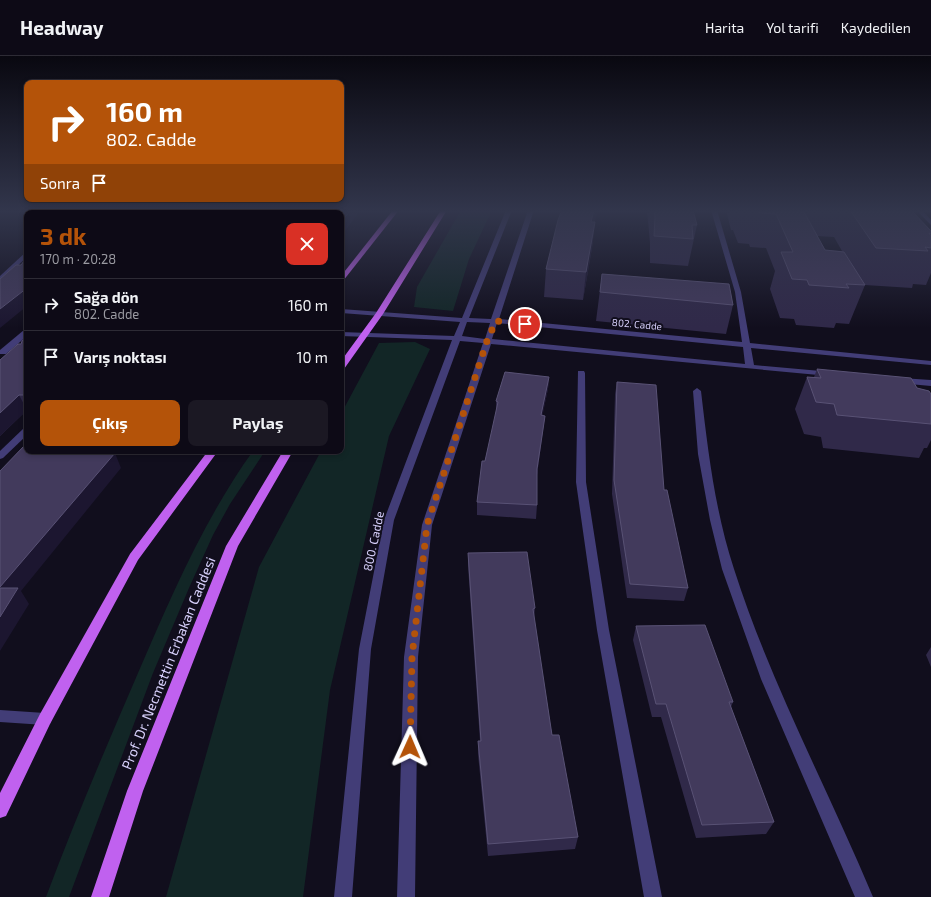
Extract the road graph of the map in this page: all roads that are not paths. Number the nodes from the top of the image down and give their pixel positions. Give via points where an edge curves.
1 (364, 249) edge
2 (419, 249) edge
3 (493, 249) edge
4 (519, 249) edge
5 (725, 249) edge
6 (24, 256) edge
7 (344, 275) edge
8 (0, 280) edge
9 (344, 311) edge
10 (378, 314) junction
11 (464, 320) junction
12 (496, 321) junction
13 (344, 334) edge
14 (24, 335) edge
15 (363, 335) junction
16 (457, 338) junction
17 (487, 341) junction
18 (747, 344) junction
19 (5, 353) edge
20 (344, 363) edge
21 (931, 363) edge
22 (750, 367) junction
23 (581, 373) dead end
24 (836, 375) edge
25 (892, 380) edge
26 (931, 383) edge
27 (697, 391) dead end
28 (24, 433) edge
29 (211, 454) edge
30 (286, 454) edge
31 (0, 456) edge
32 (0, 716) edge
33 (45, 719) junction
34 (0, 810) edge
35 (100, 897) edge
36 (343, 897) edge
37 (406, 897) edge
38 (653, 897) edge
39 (864, 897) edge

1 - 7 main road
2 - 10 main road
3 - 11 street, 800. Cadde
4 - 12 street
5 - 18 street via 738,292
6 - 8 street
9 - 10 street, 802. Cadde
10 - 11 street, 802. Cadde
10 - 15 main road
11 - 12 street, 802. Cadde
11 - 16 street, 800. Cadde
12 - 17 street
12 - 18 street, 802. Cadde
13 - 15 street
14 - 19 street
15 - 16 street
15 - 20 main road
16 - 17 street
16 - 36 street, 800. Cadde via 389,520 365,649
17 - 22 street
17 - 37 street via 427,525 412,657
18 - 21 street, 802. Cadde
18 - 22 street
22 - 24 street
23 - 38 street via 581,482 603,630
25 - 26 street
27 - 39 street via 704,462 728,569 768,680
28 - 31 street
29 - 33 main road via 134,557
30 - 35 main road, Prof. Dr. Necmettin Erbakan Caddesi via 232,546 135,791
32 - 33 street
33 - 34 main road

